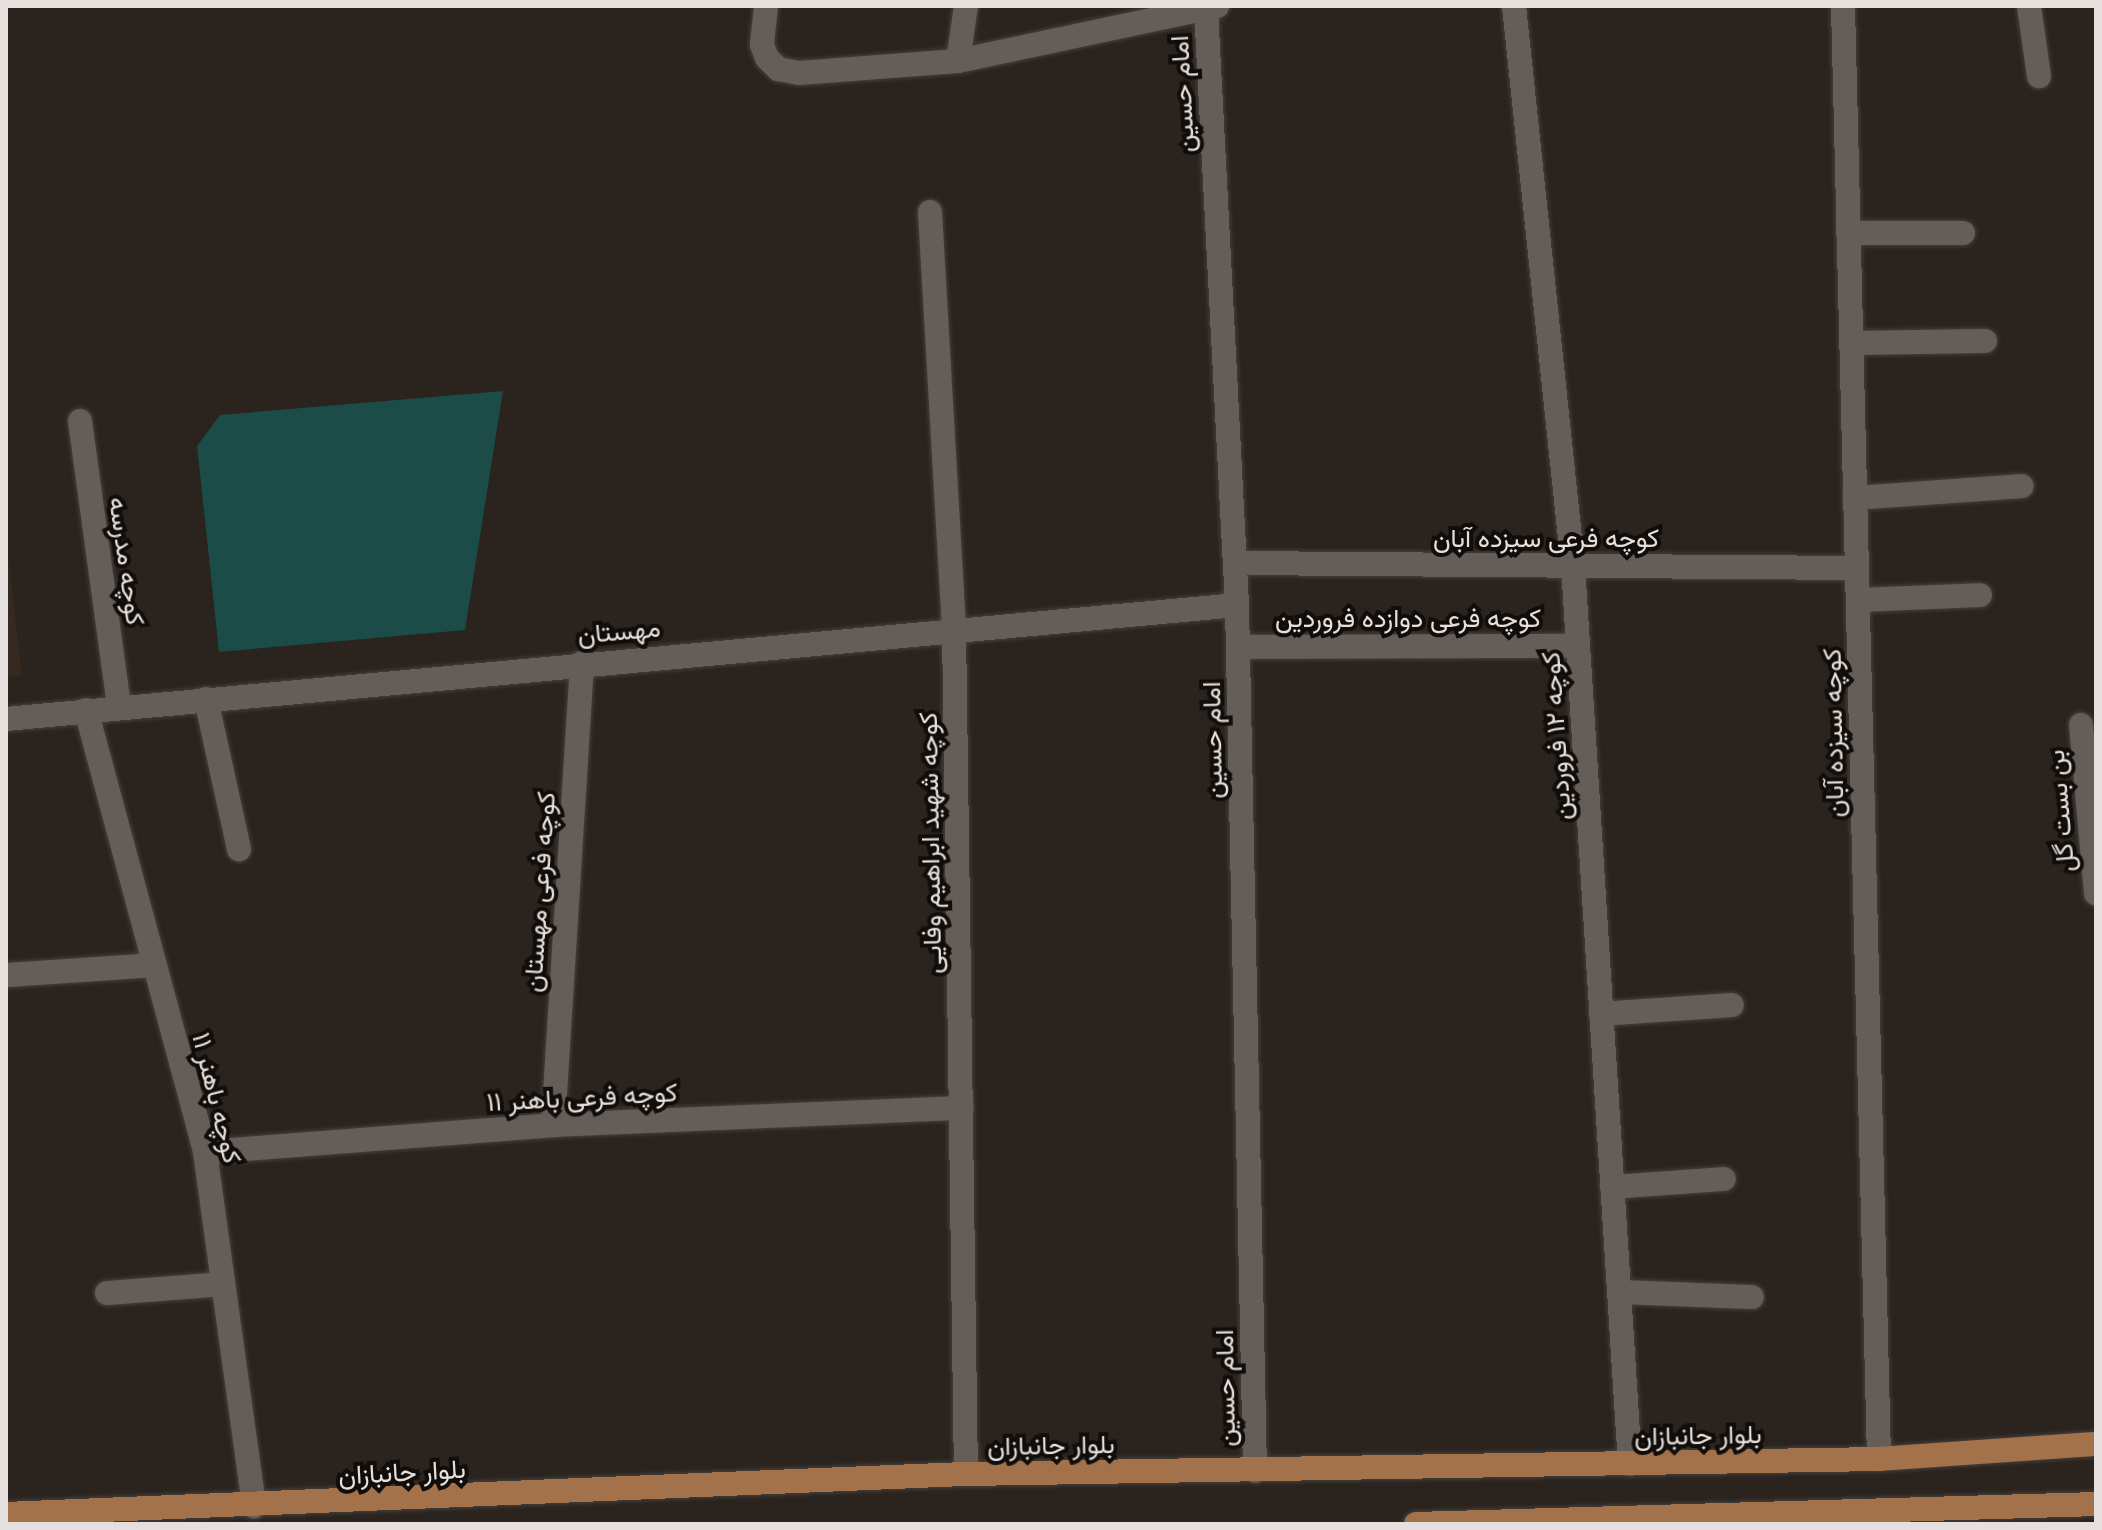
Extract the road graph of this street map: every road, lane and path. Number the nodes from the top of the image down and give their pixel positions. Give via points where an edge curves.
1 (766, 6) edge
2 (966, 6) edge
3 (1514, 6) edge
4 (1843, 6) edge
5 (2029, 6) edge
6 (1212, 8) edge
7 (958, 61) junction
8 (2039, 76) dead end
9 (930, 212) dead end
10 (1848, 233) junction
11 (1963, 233) dead end
12 (1985, 341) dead end
13 (1851, 343) junction
14 (80, 421) dead end
15 (2022, 486) dead end
16 (1855, 498) junction
17 (1235, 563) junction
18 (1573, 566) junction
19 (1857, 568) junction
20 (1980, 595) dead end
21 (1858, 600) junction
22 (1237, 605) junction
23 (954, 628) junction
24 (1578, 646) junction
25 (1238, 647) junction
26 (582, 663) junction
27 (206, 699) junction
28 (119, 707) junction
29 (86, 710) junction
30 (6, 719) edge
31 (2081, 725) dead end
32 (239, 849) dead end
33 (2096, 893) edge
34 (155, 965) junction
35 (9, 975) dead end
36 (1732, 1005) dead end
37 (1601, 1014) junction
38 (962, 1108) junction
39 (553, 1125) junction
40 (205, 1152) junction
41 (1724, 1179) dead end
42 (1612, 1187) junction
43 (223, 1284) junction
44 (1619, 1292) junction
45 (107, 1293) dead end
46 (1752, 1297) dead end
47 (2096, 1444) edge
48 (1879, 1459) junction
49 (1630, 1464) junction
50 (1255, 1471) junction
51 (966, 1474) junction
52 (2096, 1504) edge
53 (254, 1507) junction
54 (6, 1514) edge
55 (1766, 1519) edge
56 (1416, 1524) edge

1 - 7 street via 762,45 778,69 799,73
2 - 7 street
3 - 18 street, کوچه ۱۲ فروردین
4 - 10 street, کوچه سیزده آبان
5 - 8 street
6 - 7 street
6 - 17 street, امام حسین
9 - 23 street, کوچه شهید ابراهیم وفایی
10 - 11 street
10 - 13 street, کوچه سیزده آبان
12 - 13 street
13 - 16 street, کوچه سیزده آبان
14 - 28 street, کوچه مدرسه
15 - 16 street
16 - 19 street, کوچه سیزده آبان
17 - 18 street, کوچه فرعی سیزده آبان
17 - 22 street, امام حسین
18 - 19 street, کوچه فرعی سیزده آبان
18 - 24 street, کوچه ۱۲ فروردین
19 - 21 street, کوچه سیزده آبان
20 - 21 street
21 - 48 street, کوچه سیزده آبان
22 - 23 street, مهستان
22 - 25 street, امام حسین
23 - 26 street, مهستان
23 - 38 street, کوچه شهید ابراهیم وفایی
24 - 25 street, کوچه فرعی دوازده فروردین
24 - 37 street, کوچه ۱۲ فروردین
25 - 50 street, امام حسین
26 - 27 street, مهستان
26 - 39 street, کوچه فرعی مهستان
27 - 28 street, مهستان
27 - 32 street
28 - 29 street, مهستان
29 - 30 street, مهستان
29 - 34 street, کوچه باهنر ۱۱
31 - 33 street, بن بست گل
34 - 35 street
34 - 40 street, کوچه باهنر ۱۱
36 - 37 street
37 - 42 street, کوچه ۱۲ فروردین
38 - 39 street, کوچه فرعی باهنر ۱۱
38 - 51 street, کوچه شهید ابراهیم وفایی
39 - 40 street, کوچه فرعی باهنر ۱۱
40 - 43 street, کوچه باهنر ۱۱
41 - 42 street
42 - 44 street, کوچه ۱۲ فروردین
43 - 45 street
43 - 53 street, کوچه باهنر ۱۱
44 - 46 street
44 - 49 street, کوچه ۱۲ فروردین
47 - 48 main road, بلوار جانبازان
48 - 49 main road, بلوار جانبازان
49 - 50 main road, بلوار جانبازان
50 - 51 main road, بلوار جانبازان
51 - 53 main road, بلوار جانبازان
52 - 55 main road
53 - 54 main road, بلوار جانبازان
55 - 56 main road

